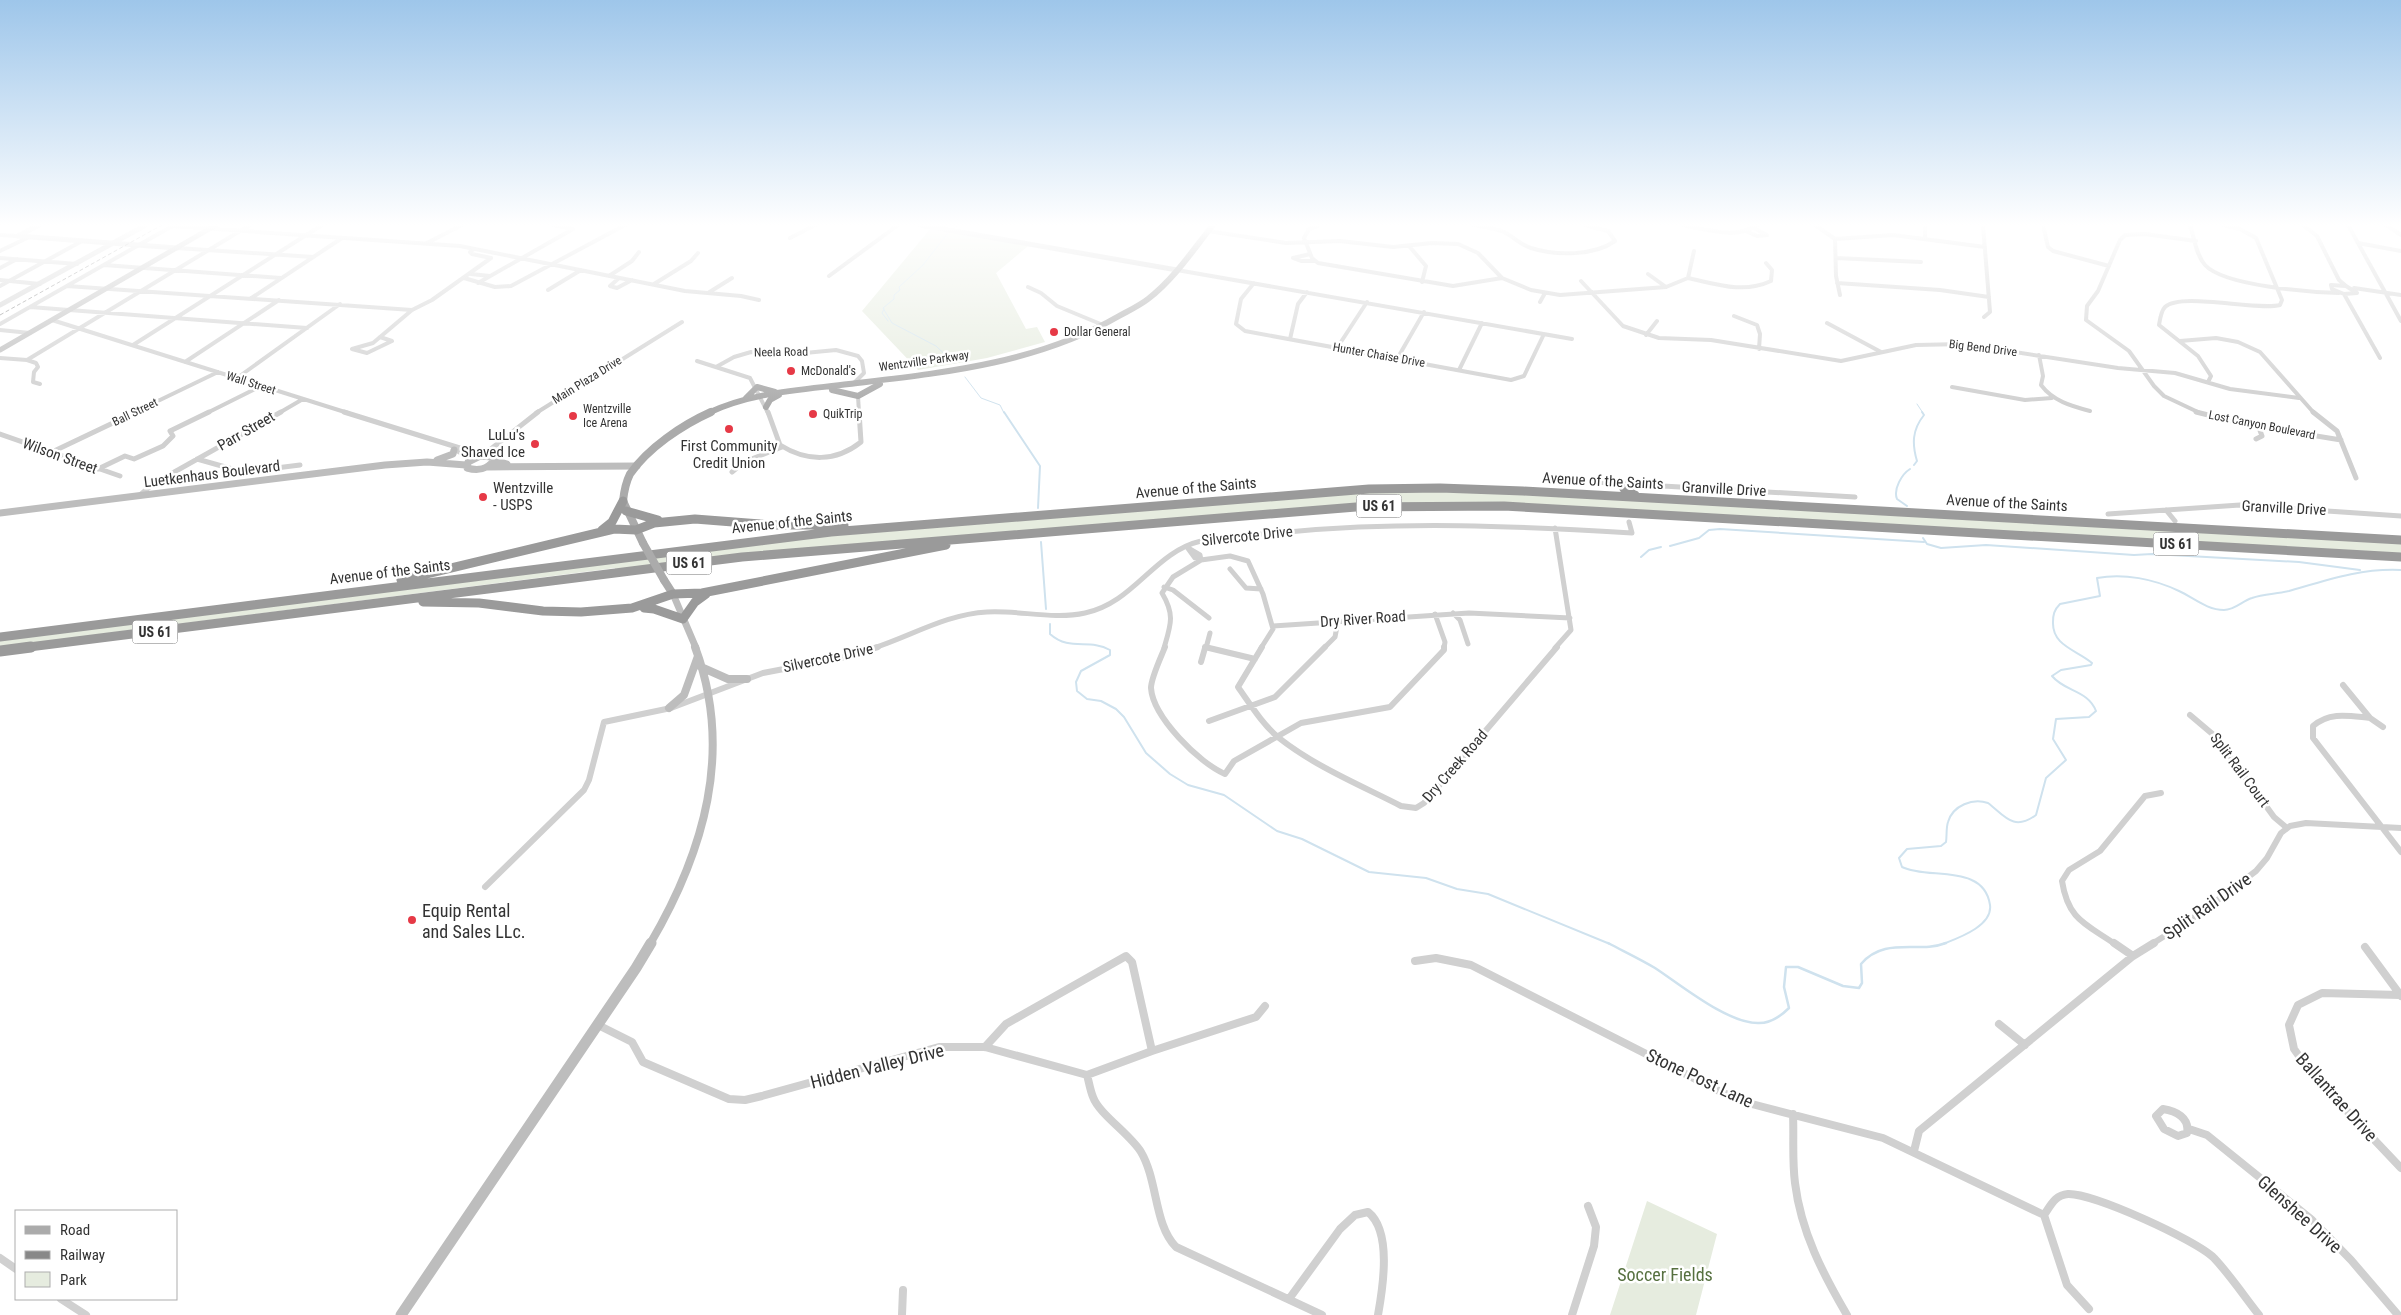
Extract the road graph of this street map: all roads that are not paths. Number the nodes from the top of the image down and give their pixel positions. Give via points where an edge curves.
1 (36, 286) edge
2 (67, 286) edge
3 (74, 286) edge
4 (110, 286) edge
5 (148, 286) edge
6 (225, 286) edge
7 (268, 286) edge
8 (450, 286) edge
9 (492, 286) edge
10 (509, 286) edge
11 (554, 286) edge
12 (667, 286) edge
13 (719, 286) edge
14 (1161, 286) edge
15 (1251, 286) edge
16 (1274, 286) edge
17 (1525, 286) edge
18 (1586, 286) edge
19 (1731, 286) edge
20 (1760, 286) edge
21 (1838, 286) edge
22 (1887, 286) edge
23 (1988, 286) edge
24 (2100, 286) edge
25 (2276, 286) edge
26 (2279, 286) edge
27 (2348, 286) edge
28 (2350, 286) edge
29 (2382, 286) edge
30 (1028, 287) dead end
31 (1666, 287) edge
32 (107, 288) junction
33 (2330, 288) joint
34 (548, 290) dead end
35 (140, 291) junction
36 (2373, 291) junction
37 (1307, 292) junction
38 (2317, 292) junction
39 (1544, 293) junction
40 (2386, 293) junction
41 (708, 294) junction
42 (1592, 294) junction
43 (2342, 294) junction
44 (2354, 294) junction
45 (1840, 295) dead end
46 (2401, 295) edge
47 (210, 296) junction
48 (1989, 297) junction
49 (250, 298) junction
50 (2348, 299) junction
51 (279, 300) junction
52 (759, 300) dead end
53 (1367, 302) junction
54 (1540, 302) dead end
55 (340, 304) junction
56 (1, 305) edge
57 (30, 307) junction
58 (70, 310) junction
59 (412, 310) junction
60 (1424, 312) junction
61 (103, 313) junction
62 (1734, 316) dead end
63 (1984, 317) dead end
64 (176, 318) junction
65 (52, 320) junction
66 (1657, 321) dead end
67 (2401, 321) edge
68 (682, 322) dead end
69 (244, 323) junction
70 (1482, 323) junction
71 (0, 324) edge
72 (1827, 324) dead end
73 (1103, 325) junction
74 (79, 328) junction
75 (307, 328) junction
76 (0, 330) edge
77 (30, 332) junction
78 (1544, 334) junction
79 (1646, 335) junction
80 (380, 337) junction
81 (1290, 339) junction
82 (1572, 339) dead end
83 (2180, 341) junction
84 (133, 345) junction
85 (1337, 348) junction
86 (1759, 348) junction
87 (0, 350) edge
88 (1881, 352) junction
89 (2039, 355) junction
90 (0, 358) edge
91 (1398, 358) junction
92 (2380, 358) dead end
93 (27, 360) junction
94 (697, 361) dead end
95 (185, 362) junction
96 (716, 367) junction
97 (1459, 370) junction
98 (2143, 370) junction
99 (218, 372) junction
100 (864, 373) junction
101 (237, 378) junction
102 (896, 378) junction
103 (877, 381) junction
104 (2208, 382) junction
105 (40, 384) dead end
106 (853, 384) junction
107 (261, 386) junction
108 (757, 387) junction
109 (1952, 387) dead end
110 (816, 388) junction
111 (784, 392) junction
112 (761, 396) junction
113 (858, 396) junction
114 (2052, 398) junction
115 (2299, 398) junction
116 (303, 399) junction
117 (743, 400) junction
118 (766, 407) junction
119 (2090, 411) dead end
120 (2258, 425) junction
121 (0, 434) edge
122 (2256, 440) dead end
123 (2341, 440) junction
124 (498, 444) junction
125 (782, 447) junction
126 (452, 448) junction
127 (52, 452) junction
128 (197, 459) junction
129 (474, 459) junction
130 (493, 459) junction
131 (437, 460) junction
132 (427, 462) junction
133 (564, 466) junction
134 (637, 466) junction
135 (488, 467) junction
136 (98, 469) junction
137 (732, 472) dead end
138 (120, 476) dead end
139 (294, 476) junction
140 (2356, 478) dead end
141 (1593, 482) dead end
142 (1621, 484) junction
143 (140, 495) junction
144 (1602, 496) junction
145 (1855, 496) dead end
146 (1645, 498) junction
147 (623, 501) junction
148 (2166, 510) junction
149 (626, 511) junction
150 (1602, 512) junction
151 (0, 513) edge
152 (1648, 514) junction
153 (2108, 514) dead end
154 (2401, 516) edge
155 (667, 521) junction
156 (2175, 521) junction
157 (1629, 522) junction
158 (897, 526) junction
159 (2158, 526) junction
160 (1555, 528) junction
161 (2199, 529) junction
162 (636, 530) junction
163 (597, 533) junction
164 (1008, 534) junction
165 (2401, 540) edge
166 (1187, 547) junction
167 (2401, 557) edge
168 (1201, 560) junction
169 (1230, 569) dead end
170 (1164, 587) junction
171 (1261, 589) junction
172 (708, 592) junction
173 (673, 594) junction
174 (330, 595) junction
175 (372, 603) junction
176 (632, 608) junction
177 (1454, 613) junction
178 (1435, 614) junction
179 (1209, 618) dead end
180 (1570, 618) junction
181 (683, 619) junction
182 (1338, 621) junction
183 (1273, 626) junction
184 (1210, 633) dead end
185 (0, 637) edge
186 (1468, 644) dead end
187 (1205, 648) junction
188 (0, 651) edge
189 (698, 656) junction
190 (1255, 659) junction
191 (1201, 662) dead end
192 (701, 667) junction
193 (747, 679) junction
194 (2343, 685) dead end
195 (707, 695) junction
196 (1250, 705) junction
197 (669, 708) junction
198 (2190, 715) dead end
199 (2370, 718) junction
200 (1209, 721) dead end
201 (2383, 727) dead end
202 (1278, 737) junction
203 (2160, 793) dead end
204 (2287, 828) junction
205 (2382, 828) junction
206 (2401, 828) edge
207 (2401, 852) edge
208 (485, 887) dead end
209 (2365, 947) dead end
210 (2133, 956) junction
211 (1414, 961) dead end
212 (2401, 996) edge
213 (1265, 1006) dead end
214 (1999, 1024) dead end
215 (598, 1026) junction
216 (2025, 1045) junction
217 (985, 1047) junction
218 (1152, 1051) junction
219 (1087, 1075) junction
220 (1793, 1114) junction
221 (2189, 1129) dead end
222 (1914, 1151) junction
223 (2401, 1168) edge
224 (1588, 1206) dead end
225 (2044, 1215) junction
226 (0, 1258) edge
227 (15, 1268) edge
228 (902, 1290) dead end
229 (1289, 1299) junction
230 (63, 1300) edge
231 (2089, 1309) dead end
232 (86, 1315) edge
233 (401, 1315) edge
234 (902, 1315) edge
235 (1322, 1315) edge
236 (1378, 1315) edge
237 (1572, 1315) edge
238 (1847, 1315) edge
239 (2259, 1315) edge
240 (2398, 1315) edge

1 - 56 street
2 - 57 street
3 - 32 street
4 - 32 main road
5 - 35 street
6 - 47 street
7 - 49 street
8 - 59 street
9 - 10 street
11 - 34 street
12 - 41 street
13 - 41 street
14 - 73 main road, Wentzville Parkway via 1148,299
15 - 81 street, Hunter Chaise Drive via 1241,299 1236,324 1245,331
16 - 37 street
17 - 39 street
18 - 42 street, Big Bend Drive
19 - 20 street
21 - 45 street
22 - 48 street
23 - 48 street
24 - 98 street, Lost Canyon Boulevard via 2087,306 2086,320 2128,350
25 - 83 street via 2282,300 2273,307 2213,302 2167,305 2159,325
26 - 38 street
27 - 44 street via 2355,290
28 - 36 street
29 - 40 street
30 - 73 street via 1057,306
31 - 42 street
32 - 35 street
32 - 58 main road
33 - 38 street
33 - 43 street
35 - 47 street
35 - 61 street
36 - 40 street
36 - 44 street
37 - 53 street
37 - 81 street via 1298,304
38 - 43 street
39 - 42 street
39 - 54 street
40 - 46 street
40 - 67 street
41 - 52 street
42 - 79 street, Big Bend Drive via 1623,326
43 - 44 street
43 - 50 street
44 - 50 street
47 - 49 street
47 - 64 street
48 - 63 street via 1990,312
49 - 51 street
50 - 92 street
51 - 55 street
51 - 69 street
53 - 60 street
53 - 85 street
55 - 59 street
55 - 75 street
57 - 58 street
57 - 71 street
58 - 61 street
58 - 65 main road
59 - 80 street
60 - 70 street
60 - 91 street
61 - 64 street
61 - 74 street
62 - 86 street via 1751,320 1758,326 1762,333
64 - 69 street
64 - 84 street
65 - 74 street, Wall Street
65 - 77 main road
66 - 79 street
68 - 124 street, Main Plaza Drive via 546,406
69 - 75 street
69 - 95 street
70 - 78 street
70 - 97 street
72 - 88 street
73 - 102 main road, Wentzville Parkway via 1067,341 1004,361
74 - 84 street, Wall Street
74 - 93 street
75 - 101 street
76 - 77 street
77 - 87 main road
78 - 82 street
78 - 97 street, Hunter Chaise Drive via 1524,376 1520,378 1511,380
79 - 86 street, Big Bend Drive via 1712,340
80 - 80 street via 392,341 369,353 352,350 369,345
81 - 85 street, Hunter Chaise Drive
83 - 104 street via 2210,371
83 - 115 street via 2222,339 2260,352
84 - 95 street, Wall Street
85 - 91 street, Hunter Chaise Drive
86 - 88 street, Big Bend Drive via 1841,361
88 - 89 street, Big Bend Drive via 1939,343
89 - 98 street, Big Bend Drive
89 - 114 street via 2043,376 2041,385
90 - 93 street
91 - 97 street, Hunter Chaise Drive
93 - 105 street via 36,363 38,367 33,382
94 - 96 street
95 - 99 street, Wall Street
96 - 100 street, Neela Road via 751,352 784,355 836,350 858,356
96 - 108 street via 745,375
98 - 104 street, Big Bend Drive via 2185,374
98 - 120 street, Lost Canyon Boulevard via 2160,392 2178,405 2219,418
99 - 101 street, Wall Street
99 - 127 street, Ball Street
100 - 103 street, Neela Road
100 - 106 street
101 - 107 street, Wall Street
102 - 103 main road, Wentzville Parkway
102 - 113 main road via 871,387
103 - 106 main road, Wentzville Parkway
104 - 115 street, Big Bend Drive via 2254,393
106 - 110 main road, Wentzville Parkway
107 - 116 street, Wall Street
107 - 136 street via 170,431 173,436 155,450 134,459 125,456
108 - 111 main road
108 - 112 street
108 - 117 main road
109 - 114 street via 2025,400
110 - 111 main road, Wentzville Parkway
110 - 113 main road
111 - 112 main road, Wentzville Parkway
111 - 118 main road
112 - 117 main road, Wentzville Parkway
112 - 118 street
113 - 125 street via 861,442 851,450 832,457 800,456
114 - 119 street
115 - 123 street via 2337,431
116 - 126 street, Wall Street
116 - 128 street, Parr Street
117 - 134 main road, Wentzville Parkway via 687,424
118 - 125 street
120 - 122 street via 2262,436
120 - 123 street, Lost Canyon Boulevard
121 - 127 street, Wilson Street
123 - 140 street
124 - 129 street, Main Plaza Drive
124 - 130 street, Main Plaza Drive
125 - 137 street via 744,462
126 - 129 street, Wall Street
126 - 131 main road via 452,454
127 - 136 street, Wilson Street
128 - 139 street via 243,472 300,465
128 - 143 street, Parr Street
129 - 130 main road
129 - 131 main road, Luetkenhaus Boulevard
129 - 132 main road, Luetkenhaus Boulevard
129 - 135 main road via 467,468
130 - 133 main road via 504,463
130 - 135 main road
131 - 132 main road, Luetkenhaus Boulevard
132 - 139 main road, Luetkenhaus Boulevard
133 - 134 main road
133 - 135 main road
134 - 147 main road, Wentzville Parkway via 627,483
136 - 138 street, Wilson Street
139 - 143 main road, Luetkenhaus Boulevard
141 - 142 street, Granville Drive
142 - 144 highway via 1616,492
142 - 145 street, Granville Drive
142 - 146 highway via 1629,494
143 - 151 main road, Luetkenhaus Boulevard
144 - 146 highway, Avenue of the Saints / US 61
144 - 158 highway, Avenue of the Saints / US 61 via 1391,488
146 - 159 highway, Avenue of the Saints / US 61
147 - 149 main road
147 - 163 highway via 612,522
148 - 153 street, Granville Drive
148 - 154 street, Granville Drive via 2240,505 2357,510
148 - 156 street
149 - 155 highway
149 - 162 main road
150 - 152 highway, Avenue of the Saints / US 61
150 - 157 highway
150 - 164 highway, Avenue of the Saints / US 61 via 1388,505
152 - 157 highway via 1634,517
152 - 167 highway, Avenue of the Saints / US 61
155 - 158 highway via 712,519 772,525
155 - 162 highway
156 - 159 highway
156 - 161 highway
157 - 160 street, Silvercote Drive via 1632,533
158 - 174 highway, Avenue of the Saints / US 61 via 773,538
159 - 161 highway, Avenue of the Saints / US 61
160 - 166 street, Silvercote Drive via 1383,525 1218,537
160 - 180 street, Dry Creek Road
161 - 165 highway, Avenue of the Saints / US 61
162 - 163 highway via 623,528
162 - 173 main road, bridge
163 - 174 highway
164 - 172 highway
164 - 175 highway, Avenue of the Saints / US 61 via 742,556
166 - 168 street
166 - 193 street, Silvercote Drive via 1172,553 1113,604 1101,609 1064,615 971,614 944,621 865,652 783,668
168 - 170 street
168 - 171 street via 1230,556 1243,558 1248,561
169 - 171 street via 1242,587
170 - 179 street via 1173,590
170 - 202 street via 1162,593 1171,612 1165,647 1151,687 1169,728 1211,768 1224,774 1234,761
171 - 183 street
172 - 173 highway
172 - 181 highway via 695,602
173 - 176 highway
173 - 181 main road
174 - 185 highway, Avenue of the Saints / US 61
175 - 176 highway via 479,603 563,612
175 - 188 highway, Avenue of the Saints / US 61
176 - 181 highway via 654,609
177 - 178 street, Dry River Road
177 - 180 street, Dry River Road
177 - 186 street via 1460,620
178 - 182 street, Dry River Road
178 - 202 street via 1445,642 1444,650 1390,707 1301,722
180 - 202 street, Dry Creek Road via 1571,630 1567,638 1424,803 1416,808 1392,802 1314,761
181 - 189 main road
182 - 183 street, Dry River Road
182 - 196 street via 1335,637 1281,692
183 - 190 street, Dry Creek Road via 1272,634
184 - 187 street
187 - 190 street
187 - 191 street
189 - 192 main road
189 - 197 main road via 684,696
190 - 196 street, Dry Creek Road via 1238,687
192 - 193 main road via 728,680
192 - 195 main road
193 - 195 street, Silvercote Drive
194 - 199 street
195 - 197 street, Silvercote Drive
195 - 215 main road via 713,726 714,768 697,846 666,918
196 - 200 street
196 - 202 street, Dry Creek Road
197 - 208 street, Silvercote Drive via 604,722 584,790
198 - 204 street, Split Rail Court via 2216,737 2274,817
199 - 201 street
199 - 205 street via 2332,716 2320,719 2313,726 2313,738
203 - 210 street via 2145,796 2100,851 2068,870 2062,881 2065,900 2078,918
204 - 205 street via 2306,823
204 - 210 street, Split Rail Drive via 2256,871 2199,914
205 - 206 street
205 - 207 street
209 - 212 street
210 - 216 street, Split Rail Drive
211 - 220 street, Stone Post Lane via 1436,958 1471,965 1723,1093
212 - 223 street, Ballantrae Drive via 2322,993 2298,1005 2289,1025 2294,1049 2312,1074
213 - 218 street via 1256,1017
214 - 216 street
215 - 217 street, Hidden Valley Drive via 632,1042 643,1062 729,1099 745,1100 939,1047
215 - 233 main road
216 - 222 street, Split Rail Drive via 1919,1132
217 - 218 street via 1006,1024 1126,956 1132,962
217 - 219 street, Hidden Valley Drive
218 - 219 street
219 - 229 street via 1093,1099 1140,1150 1152,1176 1162,1224 1169,1240 1176,1247
220 - 222 street, Stone Post Lane via 1883,1138
220 - 238 street via 1795,1184 1804,1229 1822,1274
221 - 240 street, Glenshee Drive via 2207,1135 2311,1219
222 - 225 street, Stone Post Lane
224 - 237 street via 1596,1227 1594,1246
225 - 231 street via 2067,1286
225 - 239 street via 2055,1198 2085,1194 2180,1236 2213,1257
226 - 227 street
228 - 234 street
229 - 235 street
229 - 236 street via 1354,1215 1371,1213 1380,1222 1382,1238 1382,1297
230 - 232 street

